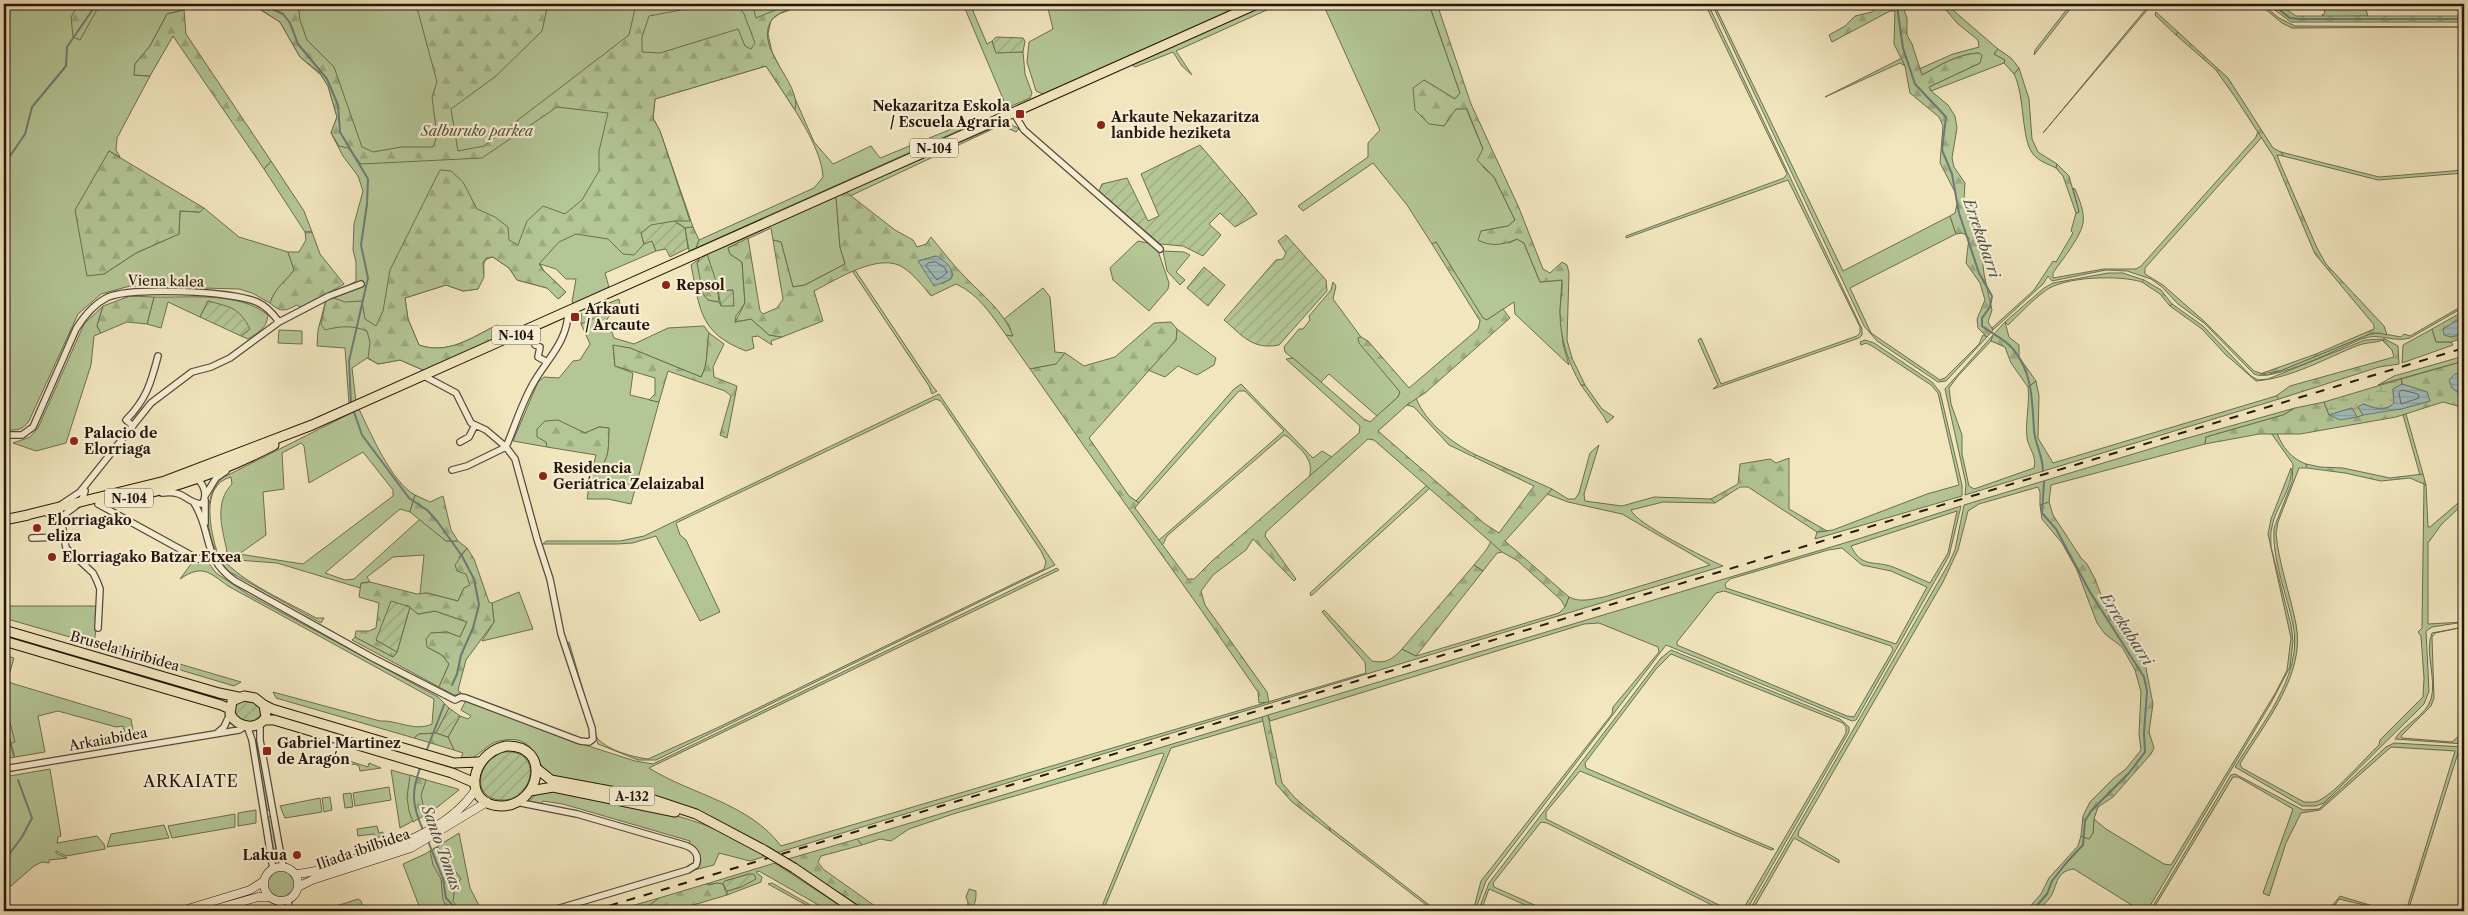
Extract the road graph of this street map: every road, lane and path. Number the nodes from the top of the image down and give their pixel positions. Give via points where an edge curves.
1 (1257, 4) edge
2 (1013, 112) junction
3 (1160, 249) dead end
4 (361, 284) dead end
5 (568, 311) junction
6 (271, 313) junction
7 (289, 317) junction
8 (279, 322) junction
9 (534, 327) junction
10 (270, 329) junction
11 (158, 356) dead end
12 (547, 362) junction
13 (424, 376) junction
14 (312, 425) junction
15 (475, 425) junction
16 (133, 426) junction
17 (4, 435) edge
18 (460, 442) dead end
19 (506, 446) junction
20 (248, 458) junction
21 (452, 470) dead end
22 (198, 479) junction
23 (144, 487) junction
24 (136, 497) junction
25 (205, 497) junction
26 (80, 499) junction
27 (96, 501) junction
28 (194, 502) junction
29 (59, 509) junction
30 (47, 513) junction
31 (22, 516) junction
32 (4, 520) edge
33 (60, 524) junction
34 (206, 532) junction
35 (64, 537) junction
36 (32, 538) dead end
37 (212, 558) junction
38 (98, 628) dead end
39 (4, 630) edge
40 (4, 642) edge
41 (238, 697) junction
42 (264, 705) junction
43 (230, 712) junction
44 (262, 722) junction
45 (246, 726) junction
46 (217, 733) junction
47 (479, 762) junction
48 (446, 766) junction
49 (536, 768) junction
50 (4, 769) edge
51 (476, 786) junction
52 (530, 791) junction
53 (487, 802) junction
54 (516, 802) junction
55 (444, 825) junction
56 (727, 830) junction
57 (409, 844) junction
58 (284, 867) junction
59 (273, 869) junction
60 (294, 874) junction
61 (264, 882) junction
62 (298, 887) junction
63 (270, 897) junction
64 (288, 900) junction
65 (278, 901) junction
66 (181, 911) edge
67 (209, 911) edge
68 (281, 911) edge
69 (290, 911) edge
70 (550, 911) edge
71 (857, 911) edge

1 - 2 main road, N-104
2 - 3 street via 1024,130
2 - 5 main road, N-104
4 - 7 street
5 - 9 main road, N-104
5 - 12 street via 564,338
6 - 7 street
6 - 8 street, Viena kalea
6 - 10 street
6 - 17 street, Viena kalea via 258,302 237,295 135,291 108,297 85,315 76,329 33,428 22,435
7 - 8 street
8 - 10 street
9 - 12 street via 535,345 540,347 538,357
9 - 13 main road, N-104
10 - 16 street via 230,358 211,368 192,372 150,403
11 - 16 street via 152,382 140,405 126,420
12 - 19 street via 533,383
13 - 14 main road, N-104
13 - 15 street via 456,393
14 - 20 main road, N-104
14 - 23 main road, N-104 via 200,470
15 - 18 street via 469,437
15 - 19 street
16 - 26 street
19 - 21 street
19 - 37 street via 515,459 550,579 561,634 592,728 593,738 589,742 466,698 455,700 235,581
20 - 22 main road, N-104
20 - 25 street via 216,478
22 - 23 street
22 - 24 main road, N-104
22 - 25 street
23 - 27 main road, N-104
24 - 27 main road, N-104
24 - 28 street via 173,492 184,494
25 - 28 street via 202,504
25 - 34 street
26 - 27 main road, N-104
26 - 27 street via 90,497
26 - 29 main road, N-104
26 - 29 street
26 - 33 street
27 - 37 street via 198,559
28 - 34 street
29 - 30 main road, N-104
29 - 31 main road, N-104
29 - 33 street
30 - 31 main road, N-104
30 - 33 street via 56,516
31 - 32 main road, N-104
33 - 35 street
34 - 37 street
35 - 36 street
35 - 38 street via 66,548 93,573 100,589
39 - 41 main road, Brusela hiribidea
40 - 43 main road, Brusela hiribidea via 221,705
41 - 42 main road via 255,698
41 - 43 main road via 232,701
42 - 44 main road via 266,714
42 - 48 main road via 410,750
43 - 45 main road via 236,721
43 - 46 street via 224,727
44 - 45 main road
44 - 48 main road via 281,722 407,759
44 - 58 street via 260,740
45 - 46 street, Arkaiabidea
45 - 59 street via 252,740
46 - 50 street, Arkaiabidea
47 - 48 main road
47 - 49 main road via 493,750 512,745 527,752
47 - 51 main road
48 - 51 main road
49 - 52 main road via 536,778
49 - 56 main road, A-132 via 551,780 657,801 696,814
51 - 53 main road
51 - 55 street, Iliada ibilbidea via 466,803
52 - 54 main road
52 - 56 main road, A-132 via 548,787 635,803 684,814
53 - 54 main road via 499,806
53 - 55 street, Iliada ibilbidea
54 - 70 street via 577,814 684,845 695,851 697,856 696,865 688,870
55 - 57 street, Iliada ibilbidea
56 - 71 main road, A-132, bridge via 794,868
57 - 60 street, Iliada ibilbidea
57 - 62 street, Iliada ibilbidea
58 - 59 street
58 - 60 street
59 - 61 street
60 - 62 street
61 - 63 street
61 - 66 street via 250,890
62 - 64 street
63 - 65 street
63 - 67 street via 258,896
64 - 65 street
64 - 69 street
65 - 68 street

